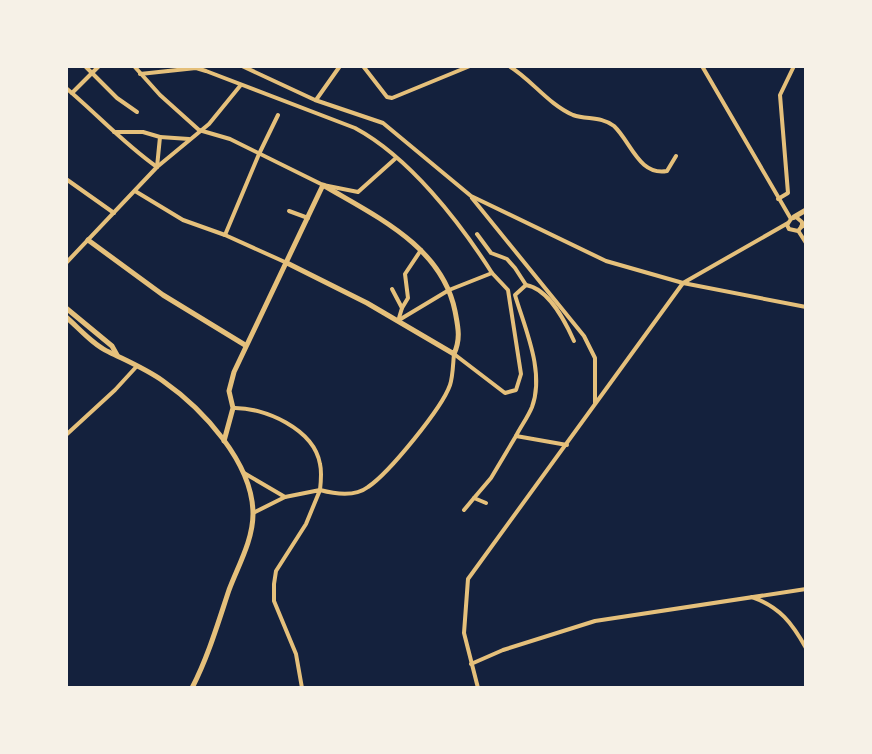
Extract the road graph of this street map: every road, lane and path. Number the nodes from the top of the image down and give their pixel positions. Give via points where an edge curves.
1 (85, 66) edge
2 (99, 66) edge
3 (134, 66) edge
4 (255, 66) edge
5 (332, 66) edge
6 (340, 66) edge
7 (363, 66) edge
8 (470, 66) edge
9 (509, 66) edge
10 (702, 66) edge
11 (794, 66) edge
12 (245, 67) edge
13 (335, 72) junction
14 (92, 73) junction
15 (253, 73) junction
16 (140, 74) junction
17 (240, 86) junction
18 (66, 88) edge
19 (72, 93) junction
20 (315, 100) junction
21 (137, 112) dead end
22 (278, 115) dead end
23 (199, 130) junction
24 (114, 132) junction
25 (160, 137) junction
26 (189, 139) junction
27 (259, 154) junction
28 (676, 156) dead end
29 (396, 158) junction
30 (157, 167) junction
31 (66, 179) edge
32 (323, 185) junction
33 (135, 191) junction
34 (471, 196) junction
35 (778, 199) junction
36 (806, 210) edge
37 (289, 211) dead end
38 (114, 213) junction
39 (308, 218) junction
40 (791, 220) junction
41 (802, 227) edge
42 (477, 234) dead end
43 (225, 235) junction
44 (88, 240) junction
45 (806, 243) edge
46 (421, 250) junction
47 (66, 263) edge
48 (287, 263) junction
49 (492, 273) junction
50 (683, 283) junction
51 (526, 285) junction
52 (392, 289) dead end
53 (449, 290) junction
54 (806, 307) edge
55 (66, 308) edge
56 (402, 308) junction
57 (66, 317) edge
58 (399, 320) junction
59 (574, 341) dead end
60 (245, 345) junction
61 (454, 354) junction
62 (118, 355) junction
63 (137, 366) junction
64 (595, 405) junction
65 (233, 408) junction
66 (66, 435) edge
67 (516, 436) junction
68 (224, 441) junction
69 (567, 445) junction
70 (244, 473) junction
71 (320, 490) junction
72 (285, 497) junction
73 (474, 498) junction
74 (486, 503) dead end
75 (464, 510) dead end
76 (253, 513) junction
77 (806, 589) edge
78 (750, 596) junction
79 (806, 648) edge
80 (471, 664) junction
81 (192, 688) edge
82 (302, 688) edge
83 (478, 688) edge

1 - 14 street
2 - 14 street
3 - 16 street
4 - 15 street
5 - 13 street
6 - 13 street
7 - 8 street via 392,98
9 - 28 street via 559,108 604,119 646,167 667,171
10 - 35 street
11 - 35 street via 780,95 788,193
12 - 15 street
13 - 20 street
14 - 19 street
14 - 21 street
15 - 20 street
16 - 17 street via 196,68
16 - 23 street
17 - 23 street
17 - 29 street via 355,128
18 - 19 street
19 - 24 street
20 - 34 street via 383,123
22 - 27 street
23 - 26 street
23 - 27 street
24 - 25 street
24 - 30 street
25 - 26 street
25 - 30 street
26 - 30 street
27 - 32 street
27 - 43 street
29 - 32 street via 358,192
29 - 49 street via 416,174
30 - 33 street
31 - 38 street
32 - 39 street
32 - 46 street
33 - 38 street
33 - 43 street via 183,220
34 - 50 street via 606,261
34 - 64 street via 584,336 595,358
35 - 40 street
36 - 40 street
37 - 39 street
38 - 44 street
39 - 48 street
40 - 41 street via 801,220
40 - 41 street via 791,231
40 - 50 street
41 - 45 street
42 - 51 street via 491,253 507,259
43 - 48 street
44 - 47 street
44 - 60 street via 163,295
46 - 53 street
46 - 56 street via 405,274 408,298
48 - 58 street
48 - 60 street
49 - 53 street
49 - 61 street via 508,290 521,374 516,390 505,393
50 - 54 street
50 - 64 street
51 - 59 street via 559,313
51 - 67 street via 515,295 537,387
52 - 56 street
53 - 58 street
53 - 61 street via 460,337
55 - 62 street
56 - 58 street
57 - 62 street via 107,352
58 - 61 street
60 - 65 street via 229,391
61 - 71 street via 450,385 433,412 367,489 340,495
62 - 63 street
63 - 66 street
63 - 68 street via 175,391
64 - 69 street
65 - 68 street
65 - 71 street via 250,407 303,435 320,462
67 - 69 street
67 - 73 street
68 - 70 street
69 - 80 street via 468,579 464,633
70 - 72 street
70 - 76 street
71 - 72 street
71 - 82 street via 274,584 274,601 296,654
72 - 76 street
73 - 74 street
73 - 75 street
76 - 81 street via 249,539
77 - 78 street
78 - 79 street via 783,613
78 - 80 street via 595,621
80 - 83 street

